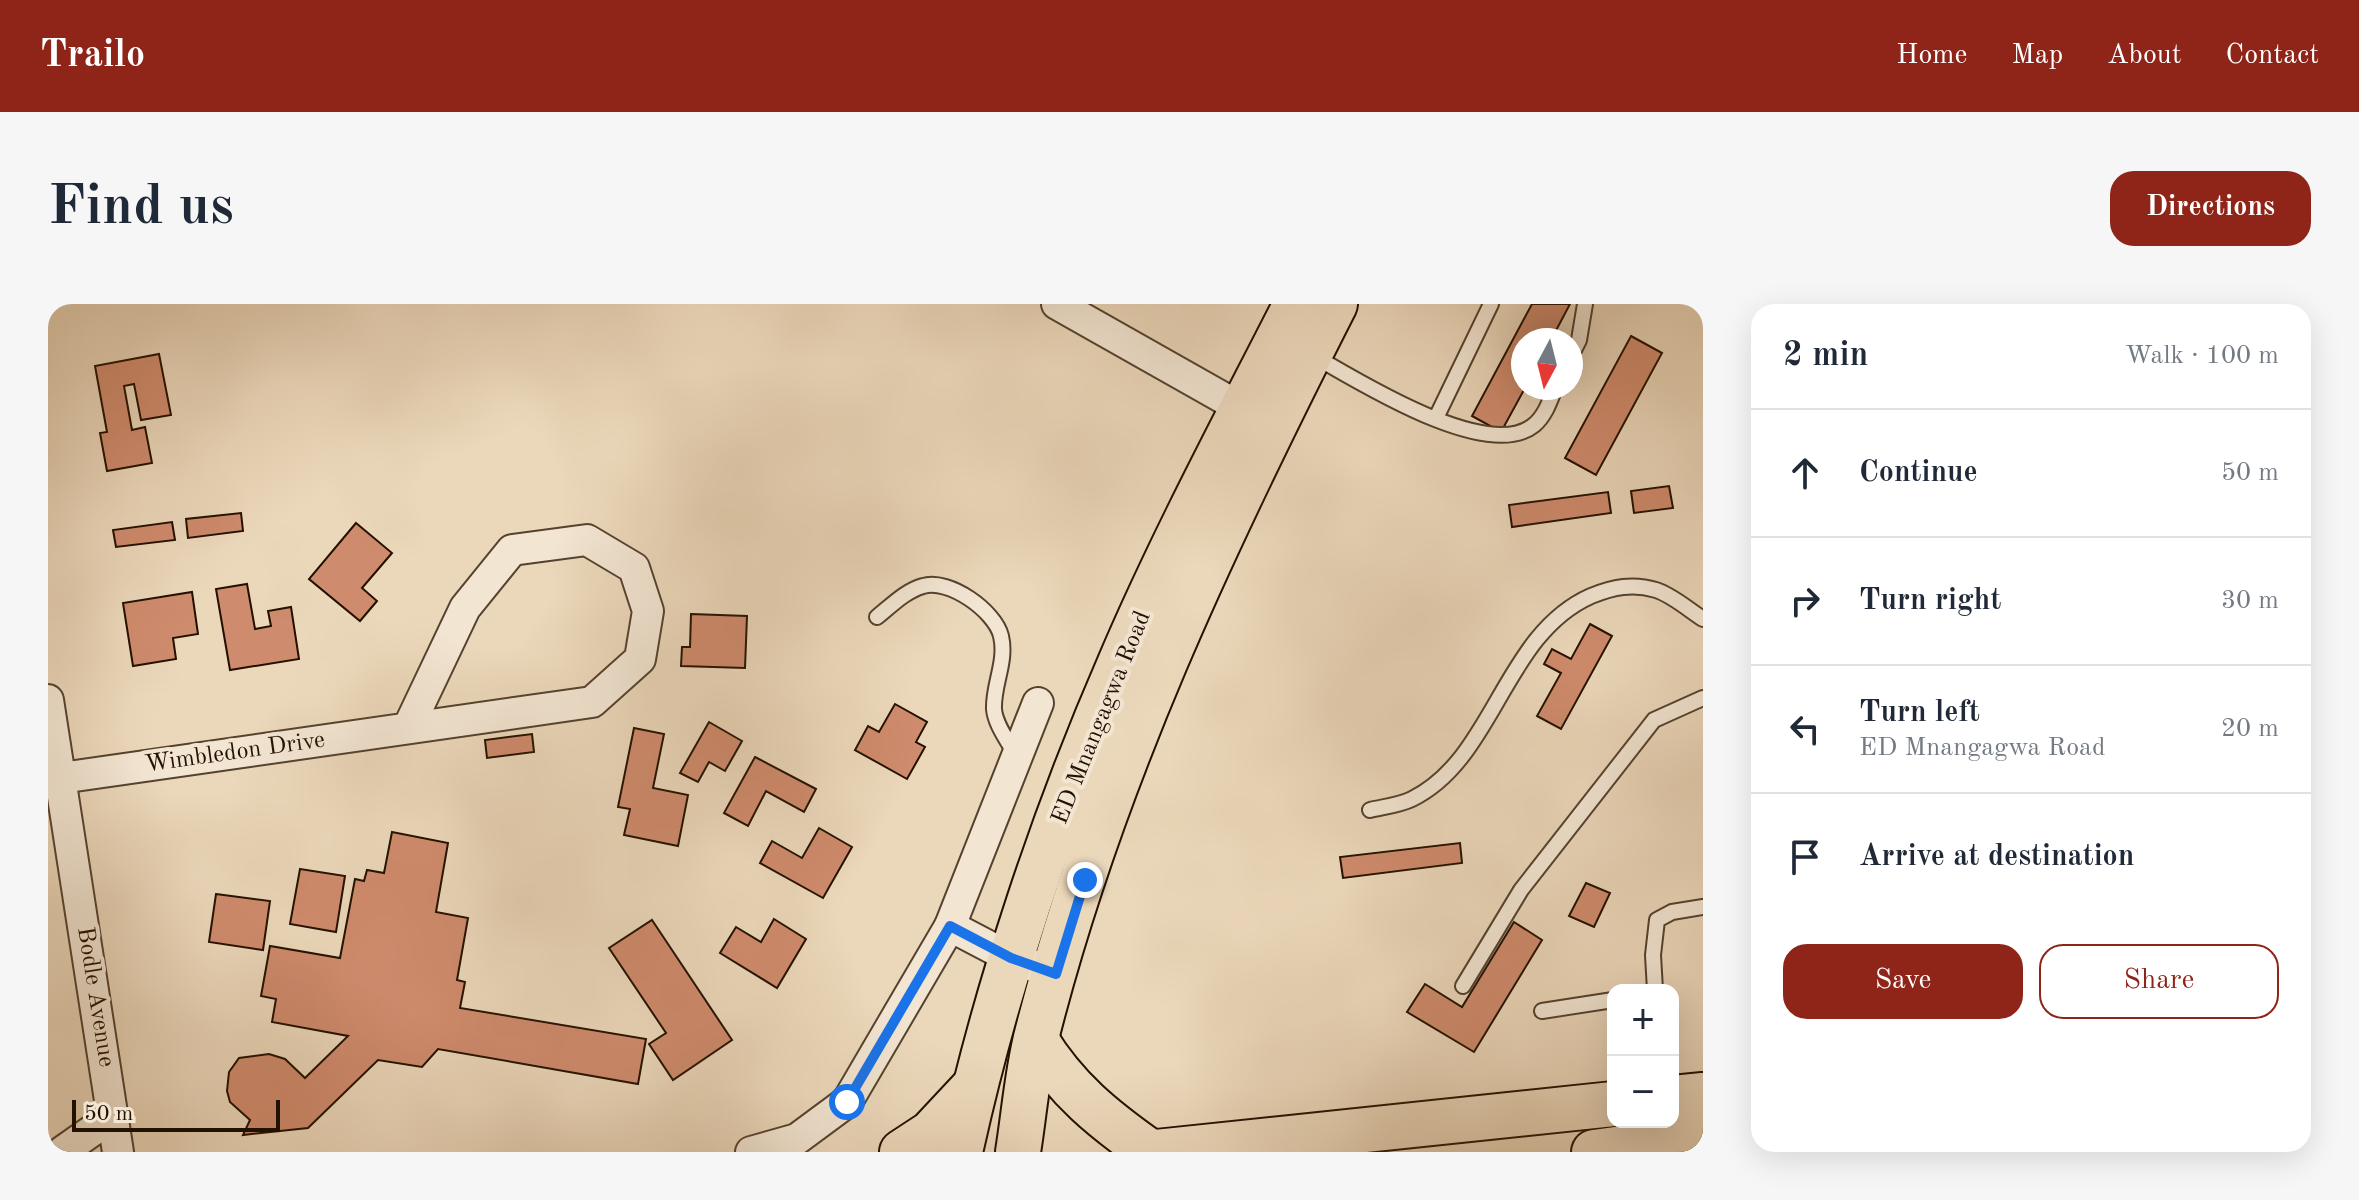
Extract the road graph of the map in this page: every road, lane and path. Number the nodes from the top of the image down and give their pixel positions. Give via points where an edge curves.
1 (1057, 304) edge
2 (1296, 304) edge
3 (1335, 304) edge
4 (1491, 304) edge
5 (1585, 304) edge
6 (1581, 328) edge
7 (1310, 353) junction
8 (1549, 400) edge
9 (1259, 418) junction
10 (1436, 418) junction
11 (877, 617) dead end
12 (1703, 619) edge
13 (1703, 698) edge
14 (48, 700) edge
15 (1038, 703) dead end
16 (408, 728) junction
17 (1017, 758) junction
18 (55, 778) edge
19 (1370, 810) dead end
20 (1703, 907) edge
21 (950, 926) junction
22 (1011, 958) junction
23 (1056, 974) junction
24 (1655, 984) edge
25 (1463, 986) dead end
26 (1607, 1001) edge
27 (1542, 1011) dead end
28 (1036, 1040) junction
29 (974, 1087) junction
30 (1703, 1095) edge
31 (1679, 1097) edge
32 (1607, 1105) edge
33 (113, 1116) junction
34 (1703, 1137) edge
35 (62, 1152) edge
36 (118, 1152) edge
37 (751, 1152) edge
38 (902, 1152) edge
39 (960, 1152) edge
40 (1018, 1152) edge
41 (1150, 1152) edge
42 (1156, 1152) edge
43 (1594, 1152) edge

1 - 9 street
2 - 9 main road, ED Mnangagwa Road
3 - 7 main road, ED Mnangagwa Road
4 - 10 lane
5 - 6 lane
7 - 9 main road, ED Mnangagwa Road
7 - 10 lane via 1396,404
8 - 10 lane via 1538,423 1518,433 1484,435
9 - 22 main road, ED Mnangagwa Road via 1121,661
9 - 23 main road, ED Mnangagwa Road via 1126,752
11 - 17 lane via 927,584 946,588 988,615 1003,646 994,710
12 - 19 lane via 1659,590 1631,584 1568,606 1542,629 1459,758 1439,780 1411,800
13 - 25 lane via 1654,720 1521,890
14 - 18 street, Bodle Avenue
15 - 17 street
16 - 16 street, Wimbledon Drive via 465,608 512,550 587,540 634,568 648,611 640,659 592,702
16 - 18 street, Wimbledon Drive
17 - 21 street
18 - 33 street, Bodle Avenue
20 - 24 lane via 1657,920
21 - 22 street
21 - 37 street via 847,1102 797,1139
22 - 23 street
22 - 29 main road, ED Mnangagwa Road
23 - 28 main road, ED Mnangagwa Road
26 - 27 lane
28 - 40 main road, ED Mnangagwa Road
28 - 41 main road via 1073,1092
29 - 38 main road via 931,1133
29 - 39 main road, ED Mnangagwa Road
30 - 31 main road
32 - 42 main road
33 - 35 street
33 - 36 street, Bodle Avenue
34 - 43 main road

